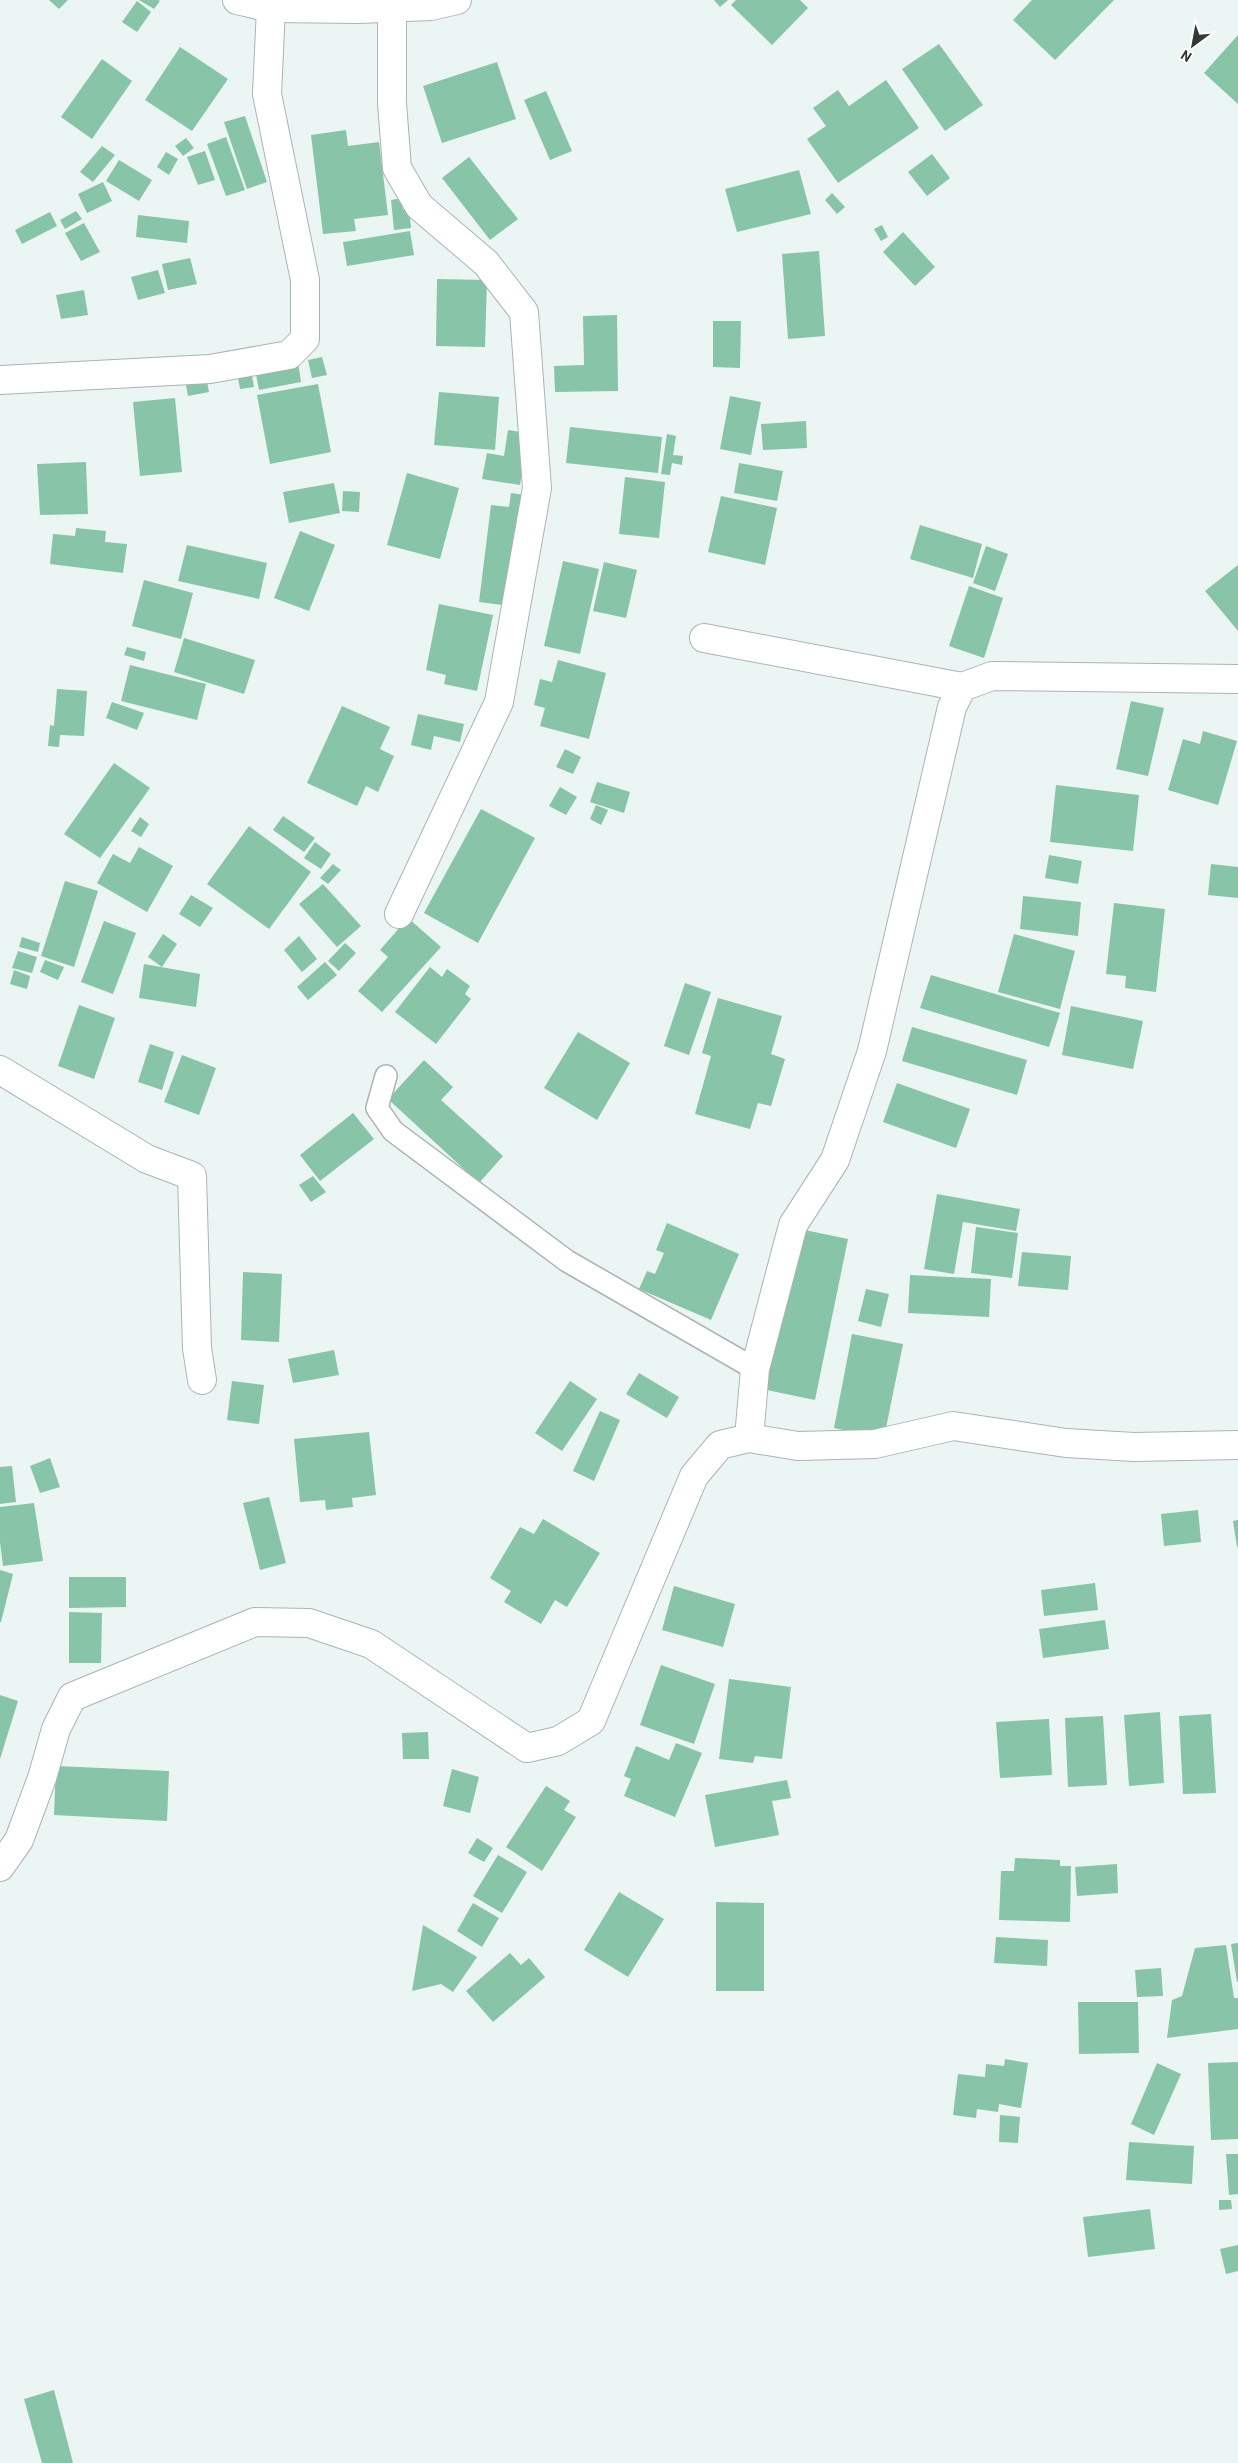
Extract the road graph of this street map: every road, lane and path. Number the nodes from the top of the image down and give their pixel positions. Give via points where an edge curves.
1 (237, 0) edge
2 (457, 0) edge
3 (392, 7) junction
4 (271, 8) junction
5 (0, 380) edge
6 (704, 638) dead end
7 (1238, 679) edge
8 (962, 687) junction
9 (400, 914) dead end
10 (0, 1070) edge
11 (386, 1076) dead end
12 (755, 1369) junction
13 (202, 1380) dead end
14 (749, 1438) junction
15 (1238, 1445) edge
16 (0, 1868) edge

1 - 4 street
2 - 3 street via 431,6
3 - 4 street
3 - 9 street via 392,103 397,168 419,206 486,263 524,312 537,488 499,702
4 - 5 street via 267,94 305,280 305,339 289,356 210,370
6 - 8 street
7 - 8 street via 992,676
8 - 12 street via 952,707 872,1051 835,1160 793,1226
10 - 13 street via 148,1159 192,1176 197,1348
11 - 12 lane via 377,1108 393,1131 567,1261
12 - 14 street
14 - 15 street via 798,1446 875,1444 953,1426 1066,1443 1134,1447
14 - 16 street via 720,1445 694,1476 590,1721 558,1741 527,1748 371,1644 309,1624 255,1622 72,1697 56,1729 19,1840

